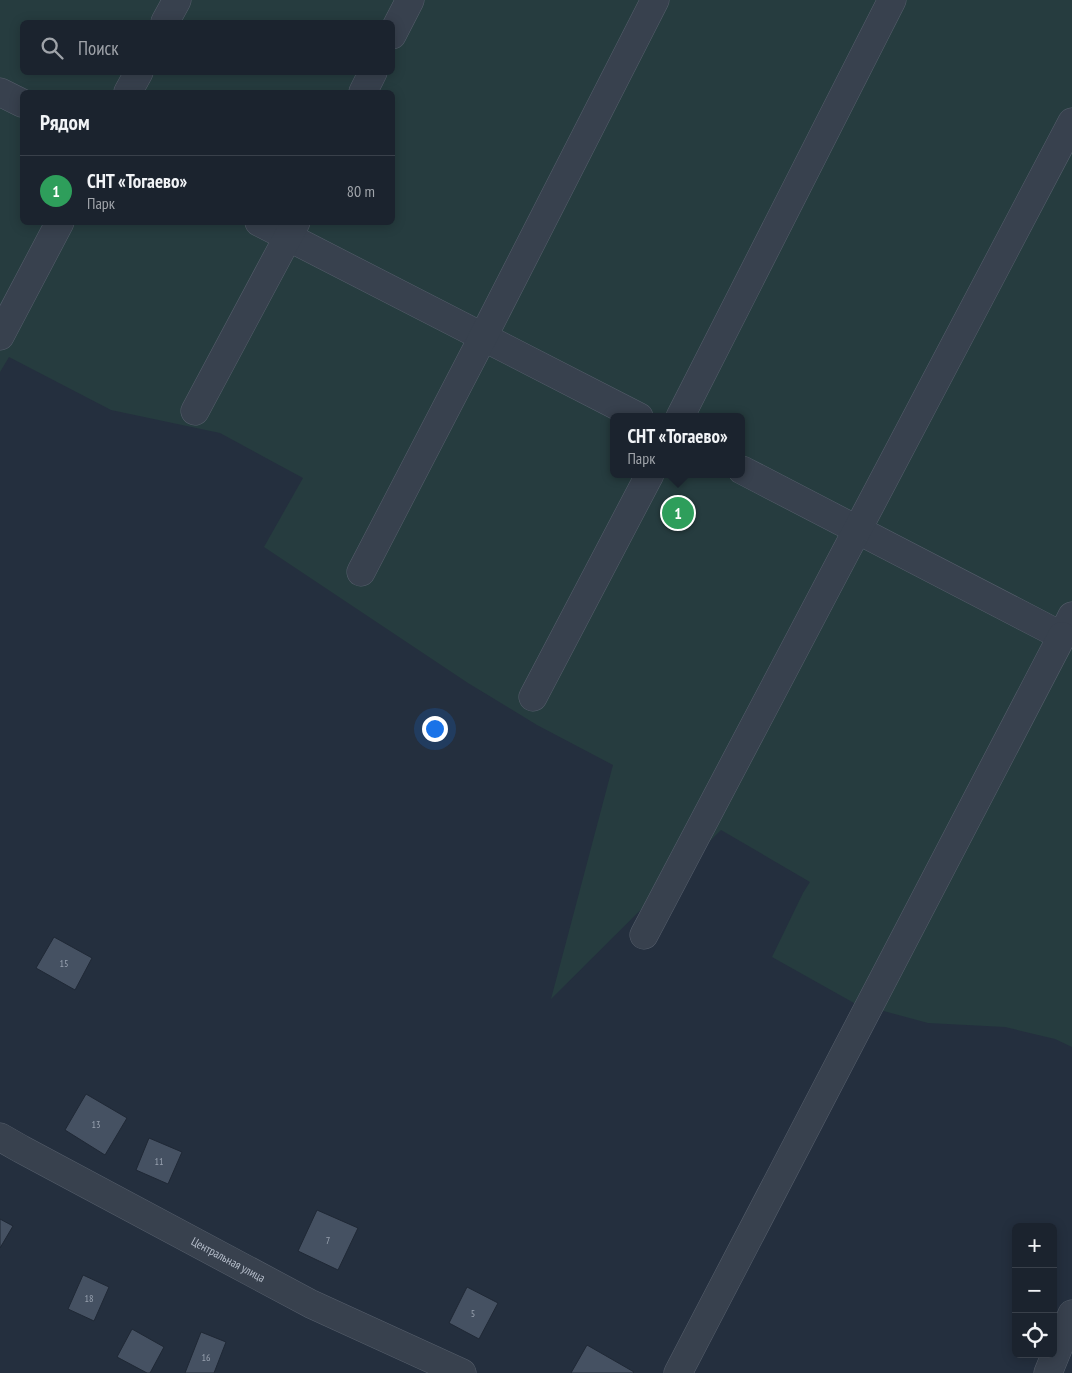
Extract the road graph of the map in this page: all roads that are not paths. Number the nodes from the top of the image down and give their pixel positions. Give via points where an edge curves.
1 (177, 0) edge
2 (410, 0) edge
3 (655, 0) edge
4 (892, 0) edge
5 (166, 20) edge
6 (395, 29) edge
7 (137, 75) edge
8 (372, 75) edge
9 (129, 90) edge
10 (364, 90) edge
11 (0, 92) edge
12 (20, 102) edge
13 (1072, 122) edge
14 (58, 225) edge
15 (271, 225) edge
16 (292, 230) edge
17 (0, 336) edge
18 (483, 337) junction
19 (195, 411) dead end
20 (631, 413) edge
21 (682, 413) edge
22 (745, 472) edge
23 (648, 478) edge
24 (857, 530) junction
25 (361, 572) dead end
26 (1067, 626) edge
27 (533, 696) dead end
28 (644, 935) dead end
29 (0, 1137) edge
30 (1072, 1314) edge
31 (462, 1373) edge
32 (678, 1373) edge
33 (1048, 1373) edge

1 - 5 street
2 - 6 street
3 - 18 street
4 - 21 street
7 - 9 street
8 - 10 street
11 - 12 street
13 - 24 street
14 - 17 street
15 - 16 street
16 - 18 street
16 - 19 street
18 - 20 street
18 - 25 street
22 - 24 street
23 - 27 street
24 - 26 street
24 - 28 street
26 - 32 street
29 - 31 street, Центральная улица via 311,1304
30 - 33 street

